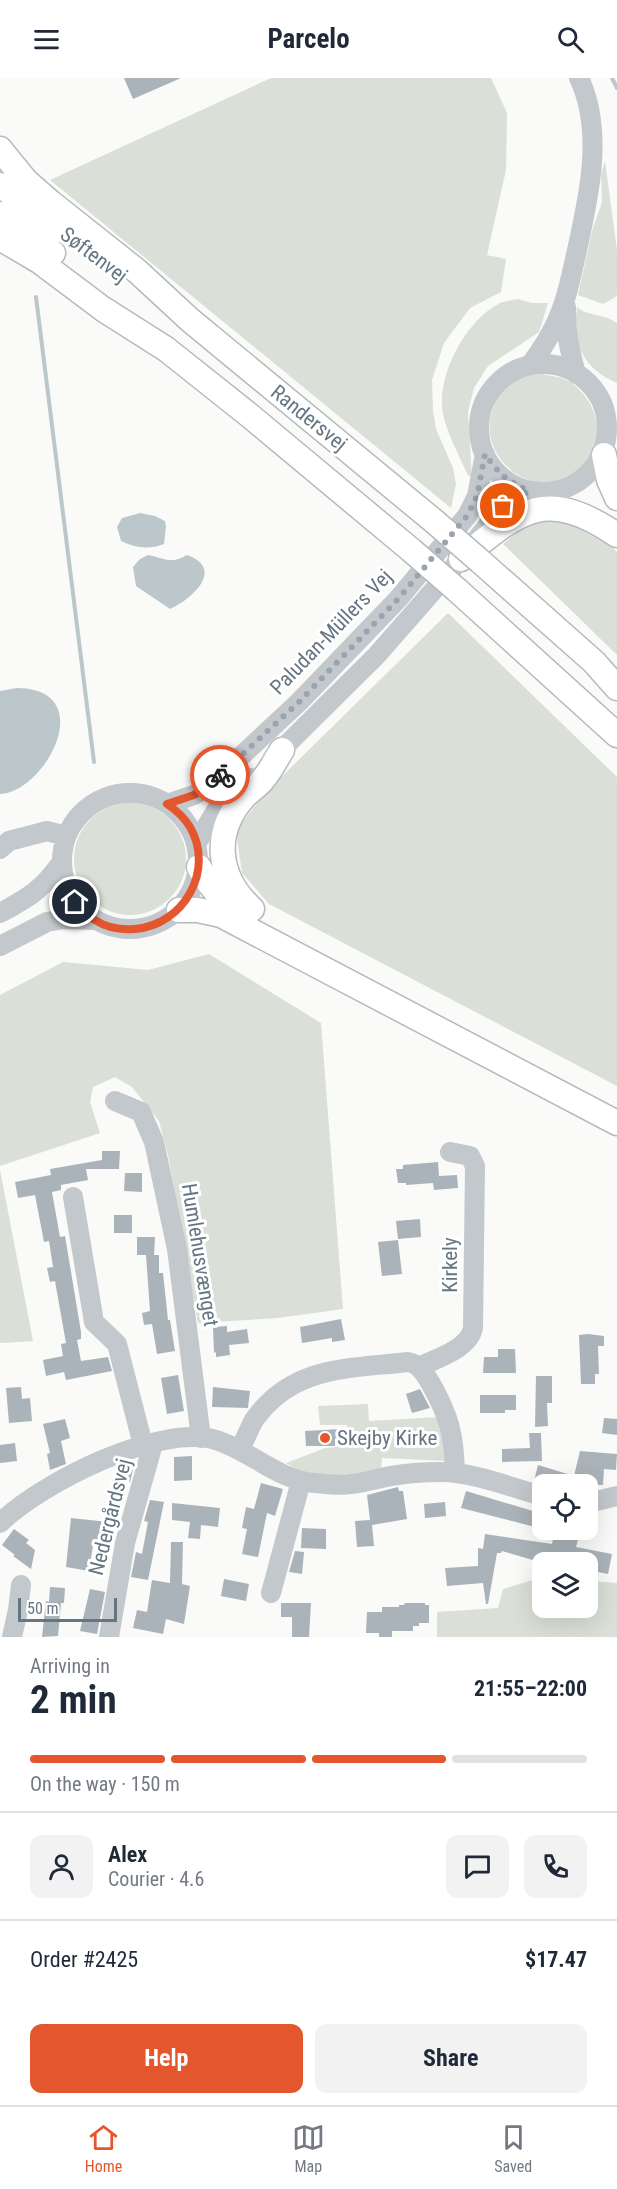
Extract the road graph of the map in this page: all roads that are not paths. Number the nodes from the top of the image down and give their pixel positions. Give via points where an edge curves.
1 (579, 78) edge
2 (0, 149) edge
3 (0, 185) edge
4 (0, 214) edge
5 (0, 238) edge
6 (567, 295) junction
7 (190, 320) junction
8 (166, 350) junction
9 (531, 364) junction
10 (576, 374) junction
11 (597, 392) junction
12 (617, 396) edge
13 (609, 442) edge
14 (485, 454) junction
15 (529, 491) junction
16 (561, 491) junction
17 (617, 498) edge
18 (617, 530) edge
19 (617, 535) edge
20 (471, 560) junction
21 (594, 662) junction
22 (617, 680) edge
23 (617, 688) edge
24 (617, 735) edge
25 (282, 750) junction
26 (167, 804) junction
27 (66, 836) junction
28 (196, 844) junction
29 (0, 849) edge
30 (62, 863) junction
31 (199, 867) junction
32 (179, 910) junction
33 (0, 913) edge
34 (94, 920) junction
35 (269, 925) junction
36 (0, 946) edge
37 (115, 1101) dead end
38 (617, 1106) edge
39 (617, 1123) edge
40 (450, 1152) dead end
41 (73, 1197) dead end
42 (419, 1367) junction
43 (201, 1438) junction
44 (148, 1444) junction
45 (240, 1449) junction
46 (455, 1473) junction
47 (301, 1481) junction
48 (532, 1493) edge
49 (617, 1496) edge
50 (598, 1501) edge
51 (0, 1523) edge
52 (268, 1579) dead end
53 (21, 1585) dead end
54 (12, 1637) edge
55 (109, 1637) edge

1 - 6 street via 586,92 591,123 591,160 588,200
2 - 7 main road, Randersvej via 26,181 138,271
3 - 7 main road, Søftenvej via 130,282
4 - 8 main road, Søftenvej via 112,298
5 - 8 main road, Randersvej
6 - 9 street via 554,328
6 - 10 street via 565,325
7 - 20 main road, Randersvej, bridge via 435,522
8 - 24 main road, Randersvej, bridge via 458,590
9 - 10 street via 553,365
9 - 14 street via 492,386 482,402 478,422
10 - 11 street
11 - 12 street
11 - 13 street via 607,420
13 - 16 street via 594,471 580,483
13 - 17 main road via 609,480
14 - 15 street via 508,482
14 - 26 street, Paludan-Müllers Vej via 477,496 467,516 399,598 299,702 210,785
15 - 16 street
15 - 20 street via 503,506
16 - 18 main road via 588,505
19 - 20 main road via 576,513 542,509 504,523
20 - 21 main road, Randersvej
20 - 25 street
21 - 22 main road
21 - 23 main road, Randersvej
25 - 28 street via 217,809
25 - 35 main road via 264,779 226,823 222,845 230,883
26 - 27 street via 149,795 109,796 76,818
26 - 28 street via 190,827
27 - 29 street via 47,831 9,841
27 - 30 street
28 - 31 street
30 - 33 street via 32,896
30 - 34 street via 65,884 75,902
31 - 32 street via 192,890
31 - 35 main road via 221,898
32 - 34 street via 145,928 125,930
32 - 39 main road via 221,915
34 - 36 street via 47,922
35 - 38 main road
37 - 43 street, Humlehusvænget via 141,1112 154,1142 179,1259
40 - 42 street, Kirkely via 470,1156 475,1166 472,1335 463,1344
41 - 44 street, Nedergårdsvej via 94,1322 117,1344
42 - 45 street via 408,1362 304,1378 262,1411
42 - 46 street via 447,1413
43 - 44 street, Nedergårdsvej
43 - 45 street, Nedergårdsvej
44 - 51 street, Nedergårdsvej via 106,1458 50,1487 21,1504
44 - 55 street, Nedergårdsvej
45 - 47 street, Nedergårdsvej
46 - 47 street, Nedergårdsvej via 408,1473 350,1485
46 - 48 street, Nedergårdsvej
47 - 52 street
49 - 50 street
53 - 54 street

